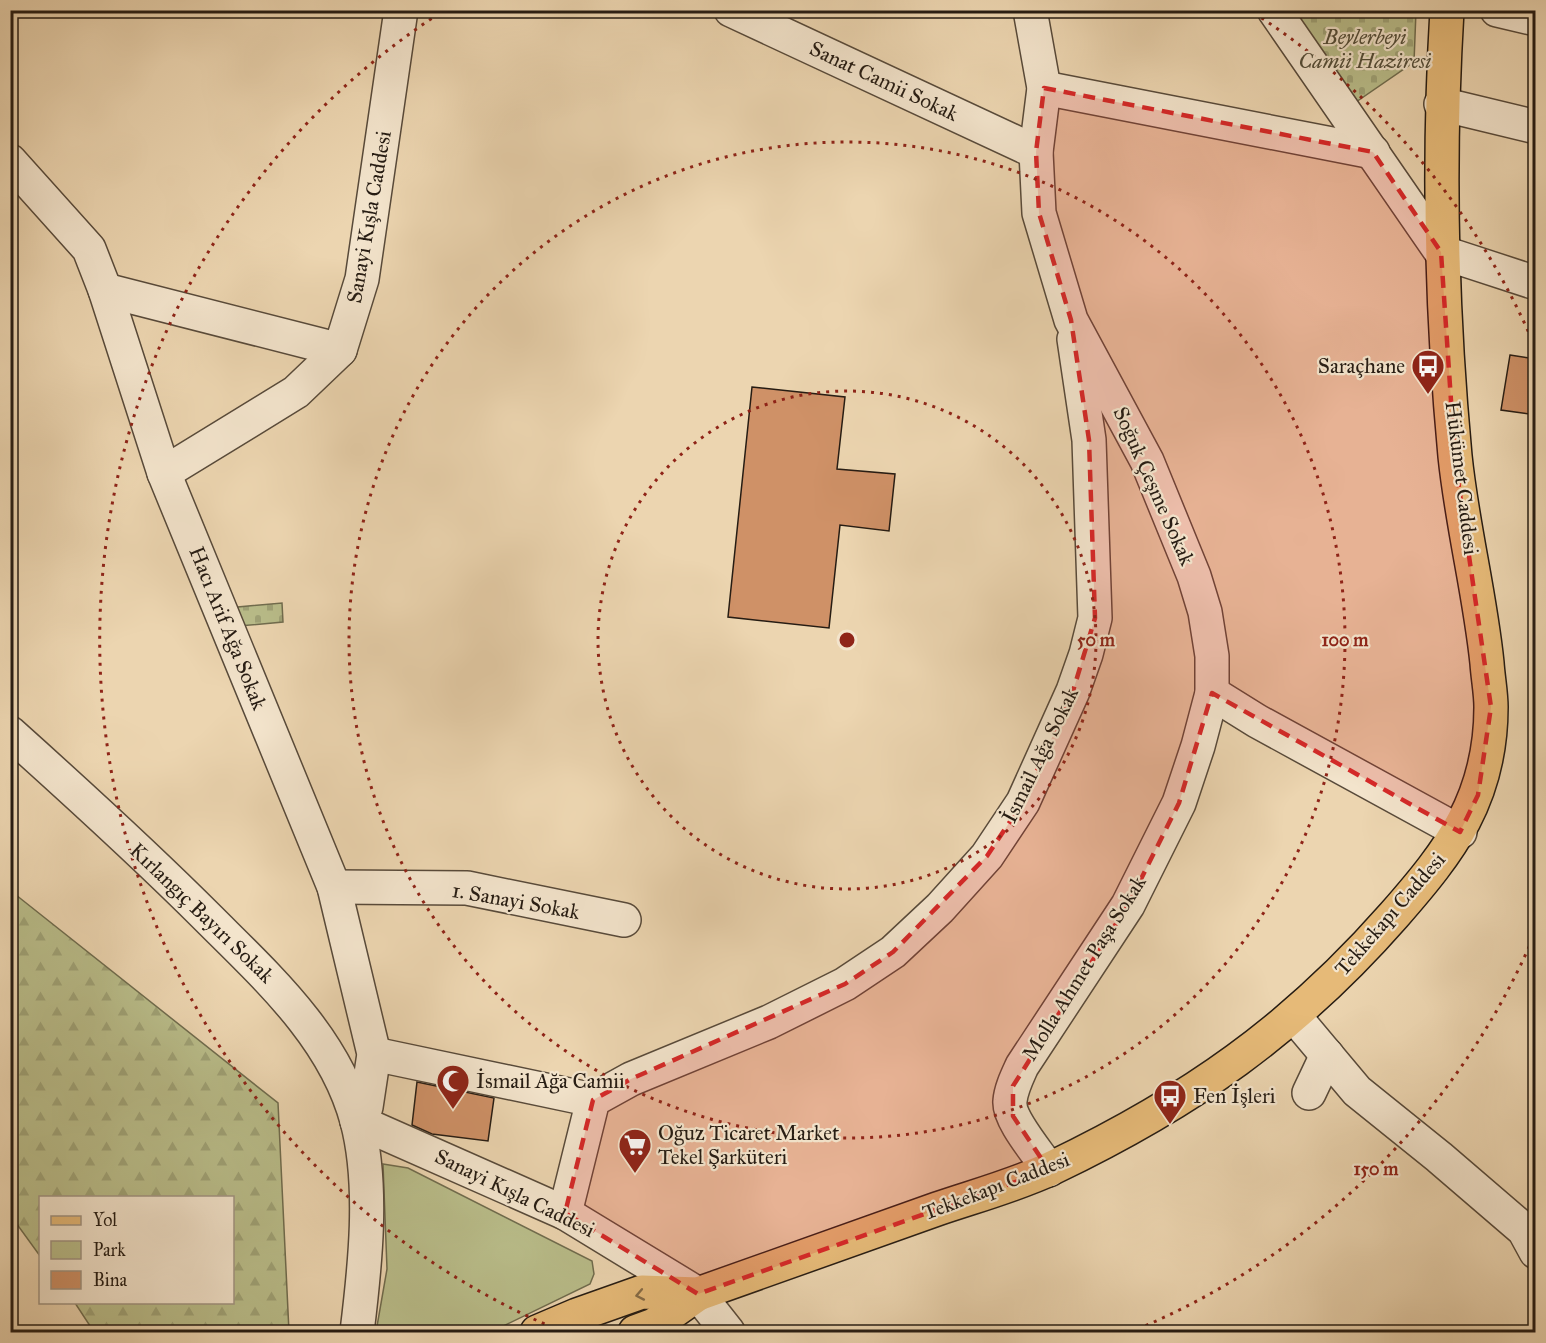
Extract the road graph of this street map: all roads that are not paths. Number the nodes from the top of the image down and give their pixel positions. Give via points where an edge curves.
1 (401, 10) edge
2 (731, 10) edge
3 (1030, 10) edge
4 (1274, 10) edge
5 (1447, 10) edge
6 (1497, 10) edge
7 (1536, 19) edge
8 (1044, 88) junction
9 (1441, 104) junction
10 (1536, 127) edge
11 (1036, 152) junction
12 (1373, 152) junction
13 (10, 161) edge
14 (1441, 252) junction
15 (1536, 283) edge
16 (105, 290) junction
17 (1071, 320) junction
18 (340, 350) junction
19 (164, 473) junction
20 (1212, 693) junction
21 (10, 733) edge
22 (1460, 832) junction
23 (334, 887) junction
24 (624, 920) dead end
25 (1294, 1016) junction
26 (374, 1054) junction
27 (1327, 1055) junction
28 (1309, 1094) dead end
29 (593, 1100) junction
30 (357, 1120) junction
31 (1049, 1170) junction
32 (565, 1213) junction
33 (1536, 1252) edge
34 (698, 1294) junction
35 (357, 1332) edge
36 (537, 1332) edge
37 (635, 1332) edge
38 (728, 1332) edge

1 - 18 street, Sanayi Kışla Caddesi via 362,279
2 - 11 street, Sanat Camii Sokak
3 - 8 street, Soğuk Çeşme Sokak
4 - 12 street
5 - 9 main road, Hükümet Caddesi
6 - 7 street
8 - 11 street, Soğuk Çeşme Sokak
8 - 12 street
9 - 10 street
9 - 14 main road, Hükümet Caddesi
11 - 17 street, Soğuk Çeşme Sokak via 1039,213
12 - 14 street
13 - 16 street, Hacı Arif Ağa Sokak via 89,249
14 - 15 street
14 - 22 main road, Hükümet Caddesi via 1455,460 1483,628 1491,707 1478,795
16 - 18 street
16 - 19 street, Hacı Arif Ağa Sokak
17 - 20 street, Soğuk Çeşme Sokak via 1147,461 1194,576 1212,656
17 - 29 street, İsmail Ağa Sokak via 1089,440 1095,618 1072,691 1023,802 987,856 893,952 844,984 769,1022 631,1079
18 - 19 street, Sanayi Kışla Caddesi via 296,392
19 - 23 street, Hacı Arif Ağa Sokak
20 - 22 street
20 - 31 street, Molla Ahmet Paşa Sokak via 1179,803 1128,905 1022,1066 1013,1086 1013,1116
21 - 30 street, Kırlangıç Bayırı Sokak via 150,860 283,993 333,1060
22 - 25 main road, Tekkekapı Caddesi via 1421,884 1345,970
23 - 24 street, 1. Sanayi Sokak via 467,888
23 - 26 street, Hacı Arif Ağa Sokak
25 - 27 street
25 - 31 main road, Tekkekapı Caddesi via 1185,1098
26 - 29 street
26 - 30 street, Hacı Arif Ağa Sokak via 366,1107
27 - 28 street
27 - 33 street via 1357,1091 1524,1230
29 - 32 street
30 - 32 street, Sanayi Kışla Caddesi
30 - 35 street, Kırlangıç Bayırı Sokak via 366,1186 365,1265
31 - 34 main road, Tekkekapı Caddesi
32 - 34 street, Sanayi Kışla Caddesi
34 -> 36 main road, Tekkekapı Caddesi via 642,1292
34 - 37 main road via 654,1325
34 - 38 street

